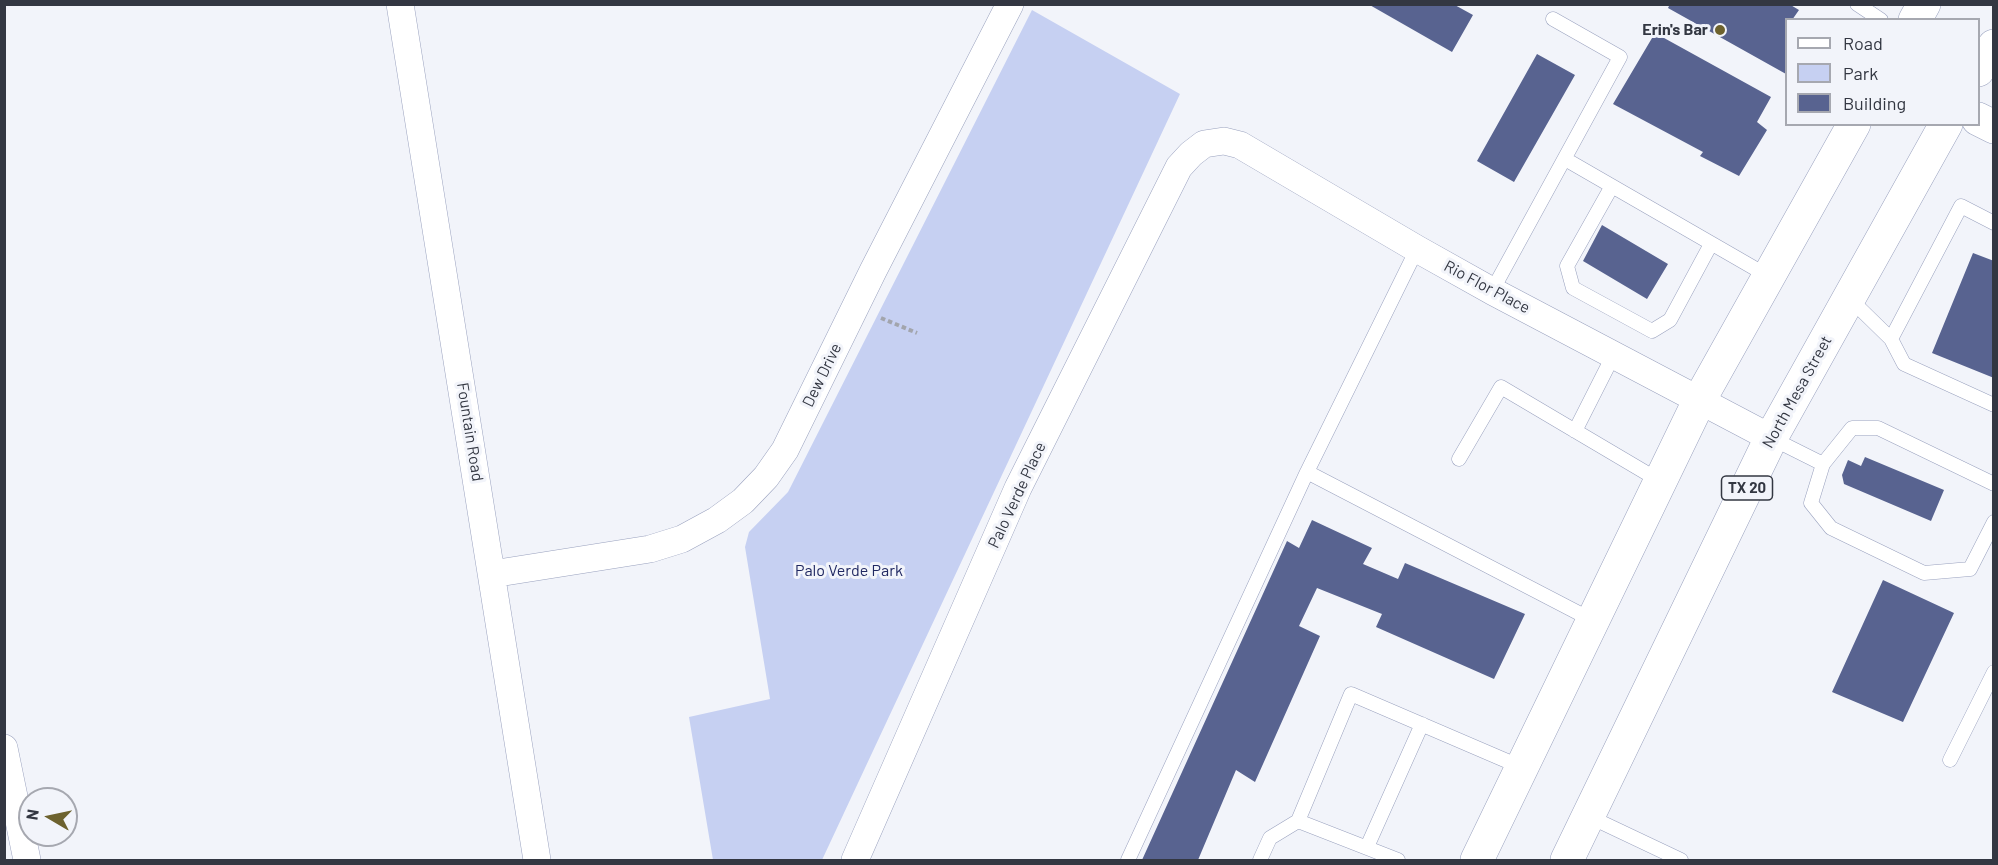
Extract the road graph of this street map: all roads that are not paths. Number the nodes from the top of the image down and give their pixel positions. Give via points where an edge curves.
1 (400, 4) edge
2 (1010, 4) edge
3 (1857, 4) edge
4 (1924, 4) edge
5 (1878, 18) edge
6 (1916, 18) edge
7 (1553, 19) dead end
8 (1994, 46) edge
9 (1980, 67) edge
10 (1980, 120) edge
11 (1853, 126) edge
12 (1945, 126) edge
13 (1994, 127) edge
14 (1204, 144) joint
15 (1565, 159) junction
16 (1612, 186) junction
17 (1994, 223) edge
18 (1712, 244) junction
19 (1417, 249) junction
20 (1768, 276) junction
21 (1492, 291) junction
22 (1849, 298) junction
23 (1891, 339) junction
24 (1614, 354) junction
25 (1700, 399) junction
26 (1994, 405) edge
27 (1575, 431) junction
28 (1771, 438) junction
29 (1459, 459) dead end
30 (1823, 464) junction
31 (1307, 472) junction
32 (1660, 481) junction
33 (1994, 484) edge
34 (1994, 522) edge
35 (492, 574) junction
36 (1593, 620) junction
37 (1994, 672) edge
38 (1422, 724) junction
39 (4, 748) edge
40 (1950, 760) dead end
41 (1521, 767) junction
42 (1588, 816) junction
43 (1298, 821) junction
44 (1367, 848) junction
45 (27, 861) edge
46 (537, 861) edge
47 (855, 861) edge
48 (1128, 861) edge
49 (1260, 861) edge
50 (1398, 861) edge
51 (1477, 861) edge
52 (1567, 861) edge
53 (1681, 861) edge

1 - 35 street, Fountain Road
2 - 35 street, Dew Drive via 785,450 766,477 743,501 682,539 650,549
3 - 5 lane
4 - 6 main road
7 - 15 lane via 1620,57
8 - 9 main road
10 - 13 main road
11 - 20 main road
12 - 22 main road, North Mesa Street / TX 20
14 - 19 street, Rio Flor Place via 1224,141 1240,145
14 - 47 street, Palo Verde Place via 1179,167 1018,488
15 - 16 lane
15 - 21 lane
16 - 18 lane
16 - 18 lane via 1567,266 1573,288 1652,331 1670,320
17 - 23 lane via 1961,206
18 - 20 lane
19 - 21 street, Rio Flor Place
19 - 31 lane
20 - 25 main road
21 - 24 street, Rio Flor Place
22 - 23 lane
22 - 28 main road, North Mesa Street / TX 20
23 - 26 lane via 1904,364
24 - 25 street, Rio Flor Place
24 - 27 lane
25 - 28 street, Rio Flor Place
25 - 32 main road
27 - 29 lane via 1501,387
27 - 32 lane
28 - 30 lane
28 - 42 main road, North Mesa Street / TX 20
30 - 33 lane via 1852,429 1878,428
30 - 34 lane via 1811,503 1831,528 1924,573 1970,569
31 - 36 lane
31 - 48 lane
32 - 36 main road
35 - 46 street, Fountain Road
36 - 41 main road
37 - 40 lane
38 - 41 lane
38 - 43 lane via 1351,694
38 - 44 lane
39 - 45 street
41 - 51 main road
42 - 52 main road, North Mesa Street / TX 20
42 - 53 lane
43 - 44 lane
43 - 49 lane via 1270,838
44 - 50 lane

